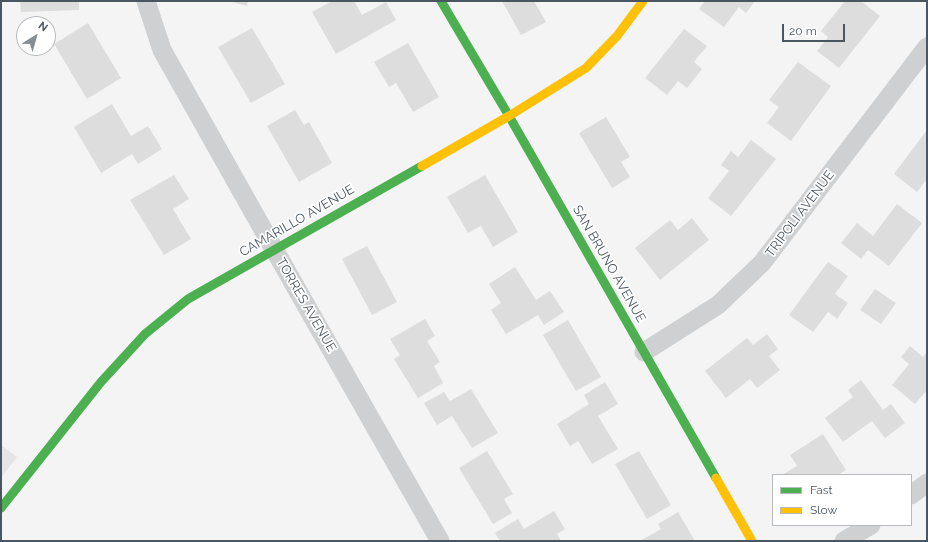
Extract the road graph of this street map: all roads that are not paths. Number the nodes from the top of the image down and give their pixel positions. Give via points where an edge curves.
1 (146, 1) edge
2 (442, 1) edge
3 (643, 1) edge
4 (927, 47) edge
5 (509, 116) junction
6 (274, 249) junction
7 (644, 352) junction
8 (927, 483) edge
9 (912, 494) edge
10 (1, 508) edge
11 (869, 526) edge
12 (440, 541) edge
13 (752, 541) edge
14 (844, 541) edge

1 - 6 street, TORRES AVENUE via 162,50
2 - 5 street, SAN BRUNO AVENUE
3 - 5 street, CAMARILLO AVENUE via 617,36 586,68
4 - 7 street, TRIPOLI AVENUE via 762,263 718,305
5 - 6 street, CAMARILLO AVENUE
5 - 7 street, SAN BRUNO AVENUE
6 - 10 street, CAMARILLO AVENUE via 188,299 145,334 101,382
6 - 12 street, TORRES AVENUE
7 - 13 street, SAN BRUNO AVENUE
8 - 9 street
11 - 14 street

